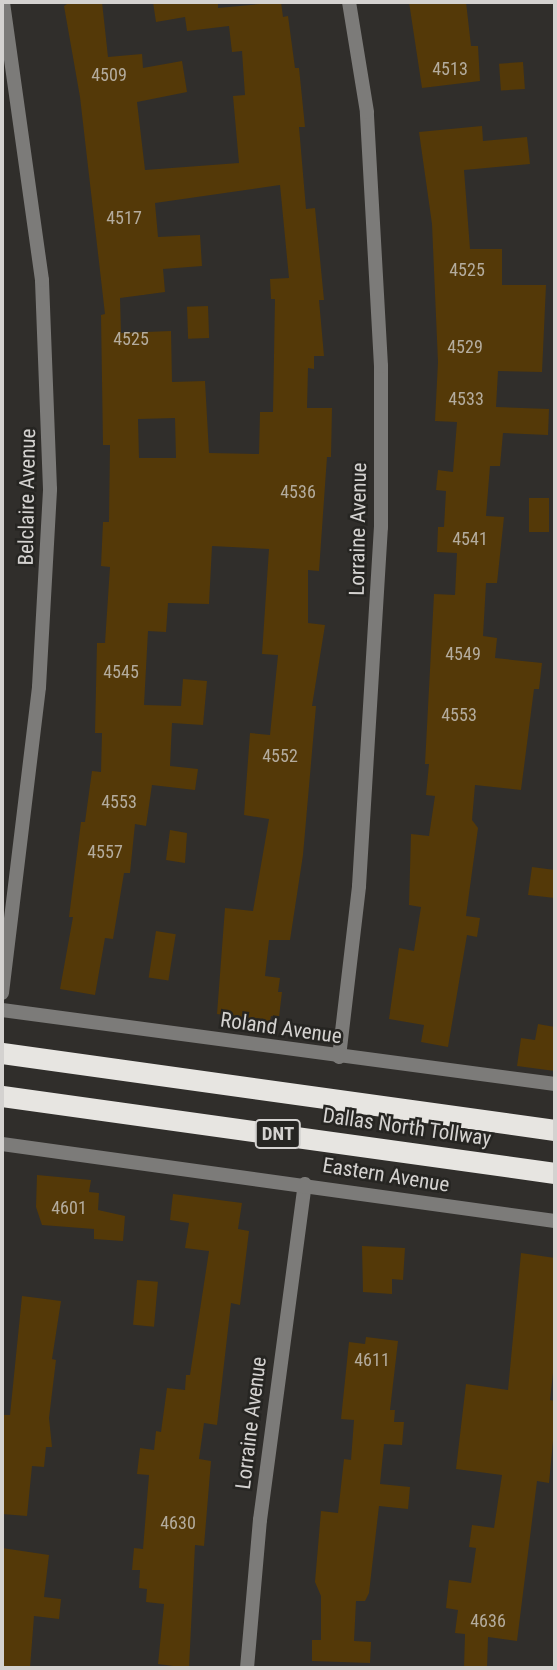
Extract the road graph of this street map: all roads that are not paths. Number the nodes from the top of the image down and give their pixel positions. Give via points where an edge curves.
1 (3, 2) edge
2 (349, 2) edge
3 (2, 993) edge
4 (2, 1010) edge
5 (2, 1053) edge
6 (340, 1057) junction
7 (555, 1084) edge
8 (2, 1096) edge
9 (555, 1130) edge
10 (2, 1144) edge
11 (555, 1173) edge
12 (305, 1184) junction
13 (555, 1221) edge
14 (247, 1668) edge

1 - 3 street, Belclaire Avenue via 42,280 50,489 39,687
2 - 6 street, Lorraine Avenue via 367,112 381,366 381,527 359,887
4 - 6 street, Roland Avenue
5 - 9 highway, Dallas North Tollway / DNT
6 - 7 street, Roland Avenue
8 - 11 highway, Dallas North Tollway / DNT
10 - 12 street, Eastern Avenue
12 - 13 street, Eastern Avenue
12 - 14 street, Lorraine Avenue via 265,1480

